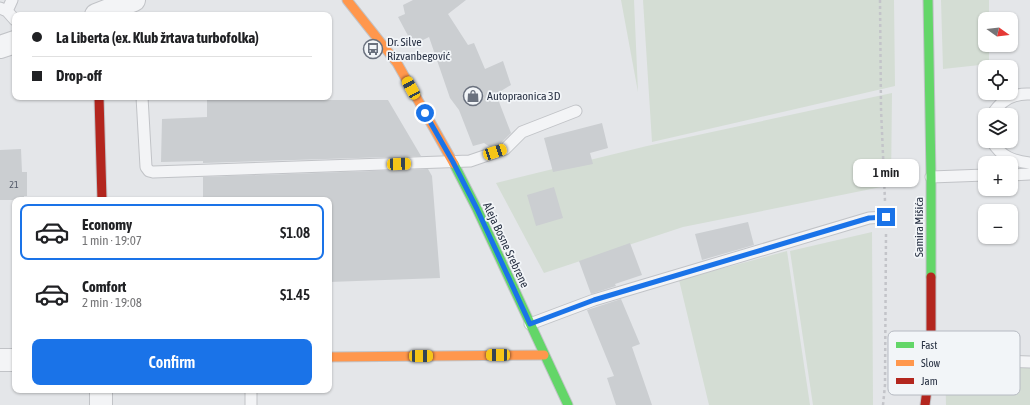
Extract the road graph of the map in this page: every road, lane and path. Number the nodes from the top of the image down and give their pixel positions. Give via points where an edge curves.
1 (12, 0) edge
2 (134, 0) edge
3 (347, 0) edge
4 (928, 0) edge
5 (4, 10) edge
6 (104, 12) edge
7 (12, 17) edge
8 (12, 43) edge
9 (0, 47) edge
10 (1030, 94) edge
11 (99, 100) edge
12 (142, 100) edge
13 (996, 108) edge
14 (576, 111) dead end
15 (996, 148) edge
16 (453, 162) junction
17 (1030, 163) edge
18 (1030, 174) edge
19 (978, 175) edge
20 (1018, 175) edge
21 (931, 177) junction
22 (102, 197) edge
23 (886, 217) dead end
24 (530, 324) junction
25 (931, 331) edge
26 (544, 355) junction
27 (332, 357) edge
28 (0, 360) edge
29 (12, 360) edge
30 (1020, 362) edge
31 (1030, 362) edge
32 (101, 393) edge
33 (250, 393) edge
34 (926, 395) edge
35 (101, 405) edge
36 (251, 405) edge
37 (568, 405) edge
38 (925, 405) edge

1 - 5 lane
2 - 6 street
3 - 16 street, Aleja Bosne Srebrene via 397,63
4 - 21 street, Samira Mišića
5 - 7 lane
8 - 9 street
10 - 13 lane via 1007,98
11 - 22 street
12 - 16 lane via 146,167 153,172
14 - 16 lane via 522,132 505,149 470,161
15 - 17 lane via 1012,160
16 - 24 street, Aleja Bosne Srebrene
18 - 20 lane
19 - 21 lane
21 - 25 street, Samira Mišića
23 - 24 lane via 869,218 617,293
24 - 26 street, Aleja Bosne Srebrene
26 - 27 street
26 - 37 street, Aleja Bosne Srebrene
28 - 29 street
30 - 31 lane
32 - 35 street
33 - 36 lane
34 - 38 street, Samira Mišića

